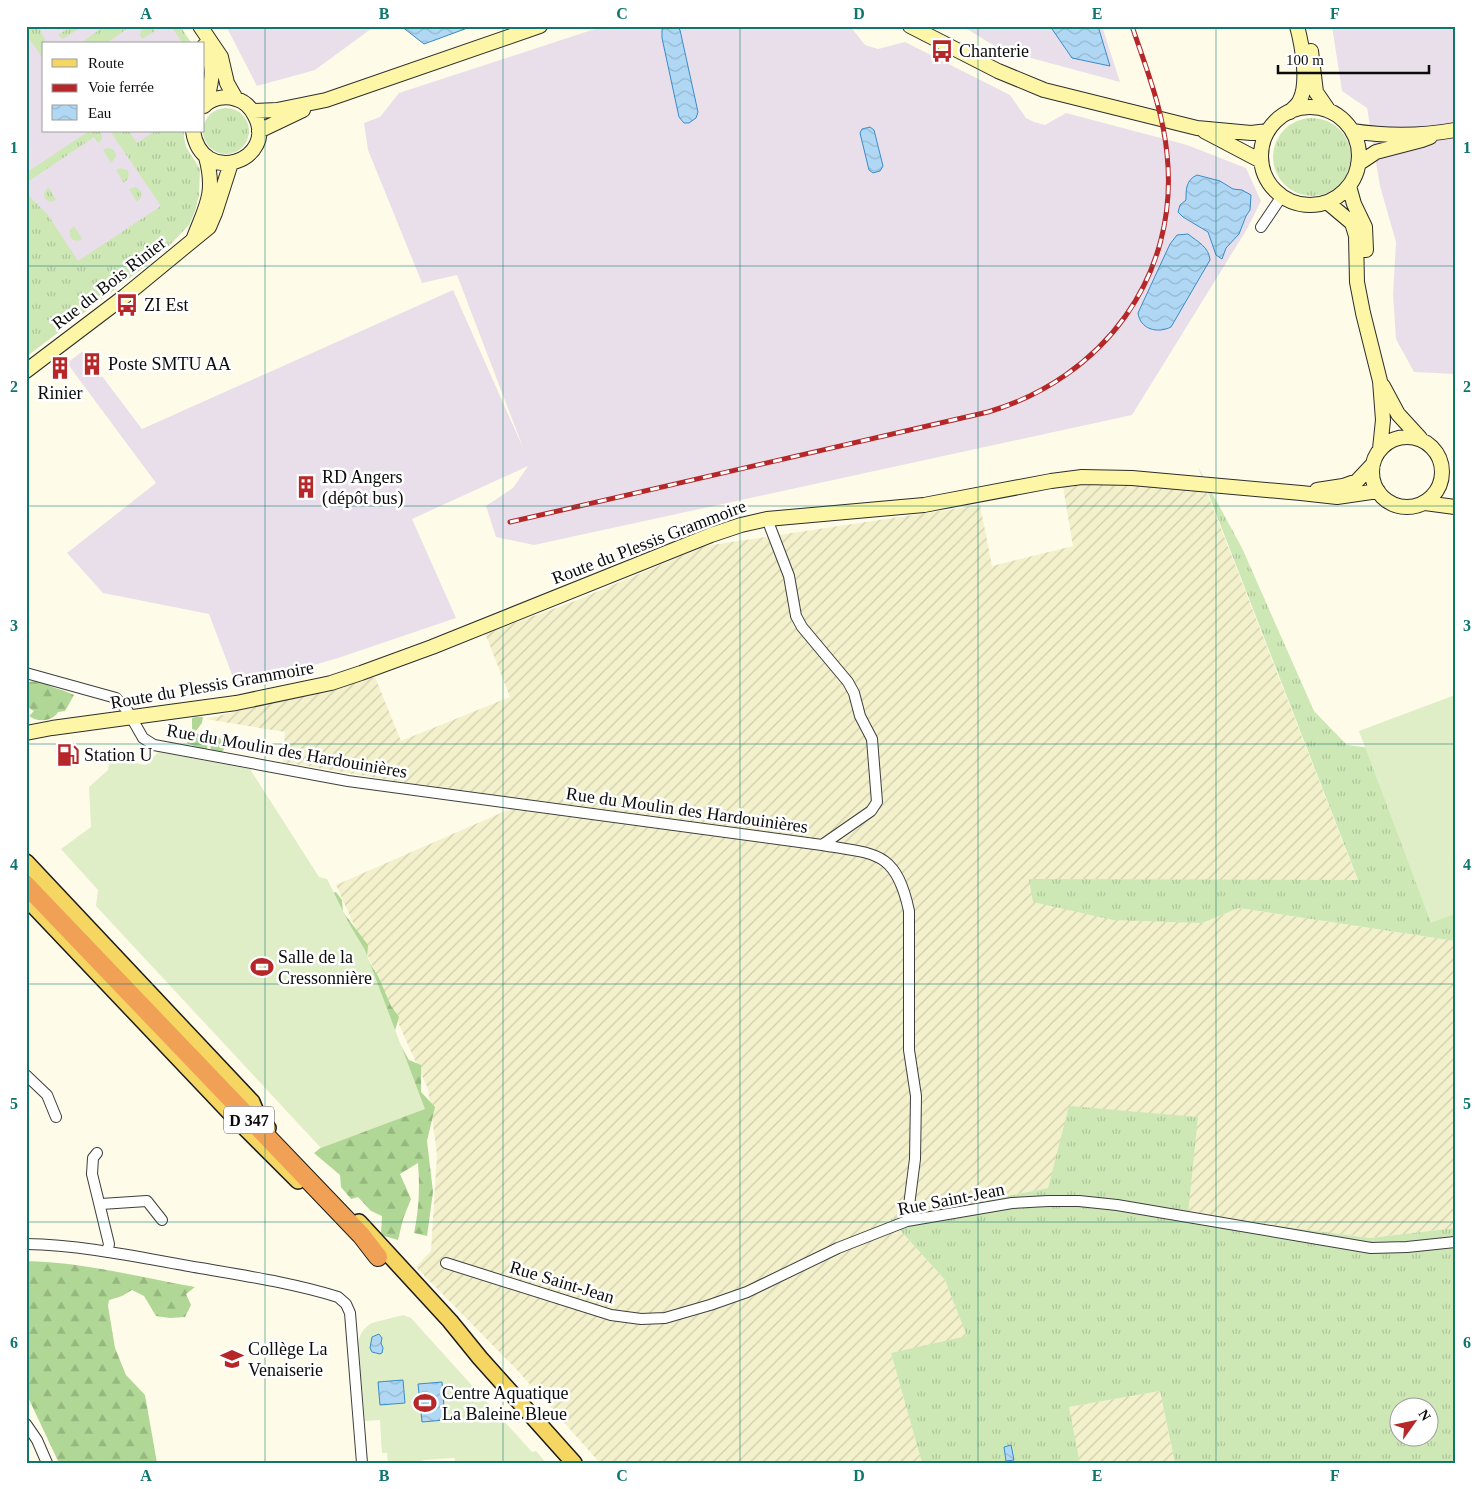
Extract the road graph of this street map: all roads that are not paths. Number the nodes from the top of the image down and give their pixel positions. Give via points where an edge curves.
1 (194, 26) edge
2 (200, 26) edge
3 (540, 26) edge
4 (910, 26) edge
5 (1296, 26) edge
6 (1305, 26) edge
7 (202, 42) edge
8 (205, 48) edge
9 (236, 99) junction
10 (326, 100) junction
11 (205, 105) edge
12 (253, 111) junction
13 (1329, 111) junction
14 (1290, 112) junction
15 (1197, 128) junction
16 (1455, 130) edge
17 (259, 131) junction
18 (1268, 131) junction
19 (1352, 131) junction
20 (193, 132) edge
21 (1438, 133) junction
22 (206, 157) junction
23 (1262, 161) junction
24 (231, 164) junction
25 (1358, 164) junction
26 (1349, 186) junction
27 (1282, 196) junction
28 (1327, 202) junction
29 (1261, 227) dead end
30 (192, 243) junction
31 (1363, 313) junction
32 (26, 371) edge
33 (1380, 381) junction
34 (1420, 438) junction
35 (1380, 449) junction
36 (1373, 464) junction
37 (1443, 472) junction
38 (1455, 481) edge
39 (1378, 491) junction
40 (1301, 493) junction
41 (1425, 503) junction
42 (1455, 507) edge
43 (767, 519) junction
44 (26, 672) edge
45 (132, 719) junction
46 (26, 734) edge
47 (822, 845) junction
48 (26, 862) edge
49 (26, 874) edge
50 (26, 885) edge
51 (26, 898) edge
52 (26, 1075) edge
53 (56, 1117) dead end
54 (259, 1119) junction
55 (97, 1153) dead end
56 (101, 1204) junction
57 (162, 1220) dead end
58 (907, 1221) junction
59 (1455, 1242) edge
60 (26, 1244) edge
61 (107, 1252) junction
62 (378, 1257) junction
63 (446, 1263) dead end
64 (480, 1358) junction
65 (26, 1424) edge
66 (48, 1463) edge
67 (362, 1463) edge
68 (574, 1463) edge

1 - 7 street
2 - 9 street via 221,57 227,83
3 - 10 street
4 - 15 street via 998,71 1044,90
5 - 14 street via 1301,44 1303,92 1300,102
6 - 13 street via 1316,92
8 - 11 street via 213,68
9 - 11 street via 226,97
9 - 12 street
10 - 12 street
10 - 17 street
12 - 17 street
13 - 14 street via 1309,107
13 - 19 street
14 - 18 street
15 - 18 street
15 - 23 street
16 - 21 street
17 - 24 street via 254,149 248,156
18 - 23 street via 1262,145
19 - 21 street via 1372,134
19 - 25 street via 1357,144
20 - 22 street, Rue du Bois Rinier via 199,150
21 - 25 street via 1376,152
22 - 24 street
22 - 30 street, Rue du Bois Rinier via 211,175 210,199
23 - 27 street via 1266,177
24 - 30 street, Rue du Bois Rinier via 209,228
25 - 26 street
26 - 28 street
26 - 31 street via 1365,227
27 - 28 street via 1303,205
27 - 29 street
28 - 31 street via 1352,223
30 - 32 street, Rue du Bois Rinier
31 - 33 street
33 - 34 street via 1398,414
33 - 35 street via 1383,420
34 - 35 street via 1398,437
34 - 37 street via 1437,451
35 - 36 street
36 - 39 street via 1372,473
36 - 40 street, Route du Plessis Grammoire via 1357,480 1344,486
37 - 38 street
37 - 41 street via 1438,489
39 - 40 street, Route du Plessis Grammoire via 1337,497
39 - 41 street via 1383,498 1400,506
40 - 43 street, Route du Plessis Grammoire via 1132,478 1082,478 924,505
41 - 42 street
43 - 45 street, Route du Plessis Grammoire via 711,535 361,673 294,692
43 - 47 street via 789,576 796,616 848,682 872,739 877,802 871,811
44 - 45 street, Rue du Moulin des Hardouinières via 116,698
45 - 46 street, Route du Plessis Grammoire
45 - 47 street, Rue du Moulin des Hardouinières via 143,738 154,745 339,779
47 - 58 street, Rue du Moulin des Hardouinières via 882,858 905,893 909,910 909,1050 916,1096 915,1159
48 - 54 main road via 252,1102
49 - 54 highway, D 347
50 - 62 highway, D 347 via 361,1235
51 - 62 main road via 235,1118
52 - 53 street via 47,1095
54 - 64 main road, D 347 via 378,1242
55 - 56 street via 93,1158 92,1174
56 - 57 street via 148,1202
56 - 61 street via 109,1244
58 - 59 street, Rue Saint-Jean via 1012,1203 1079,1201 1371,1248
58 - 63 street, Rue Saint-Jean via 838,1248 747,1292 665,1318 611,1315
60 - 61 street
61 - 67 street via 277,1282 327,1294 346,1304 353,1341
62 - 64 main road via 445,1327
64 - 68 main road, D 347
65 - 66 street

